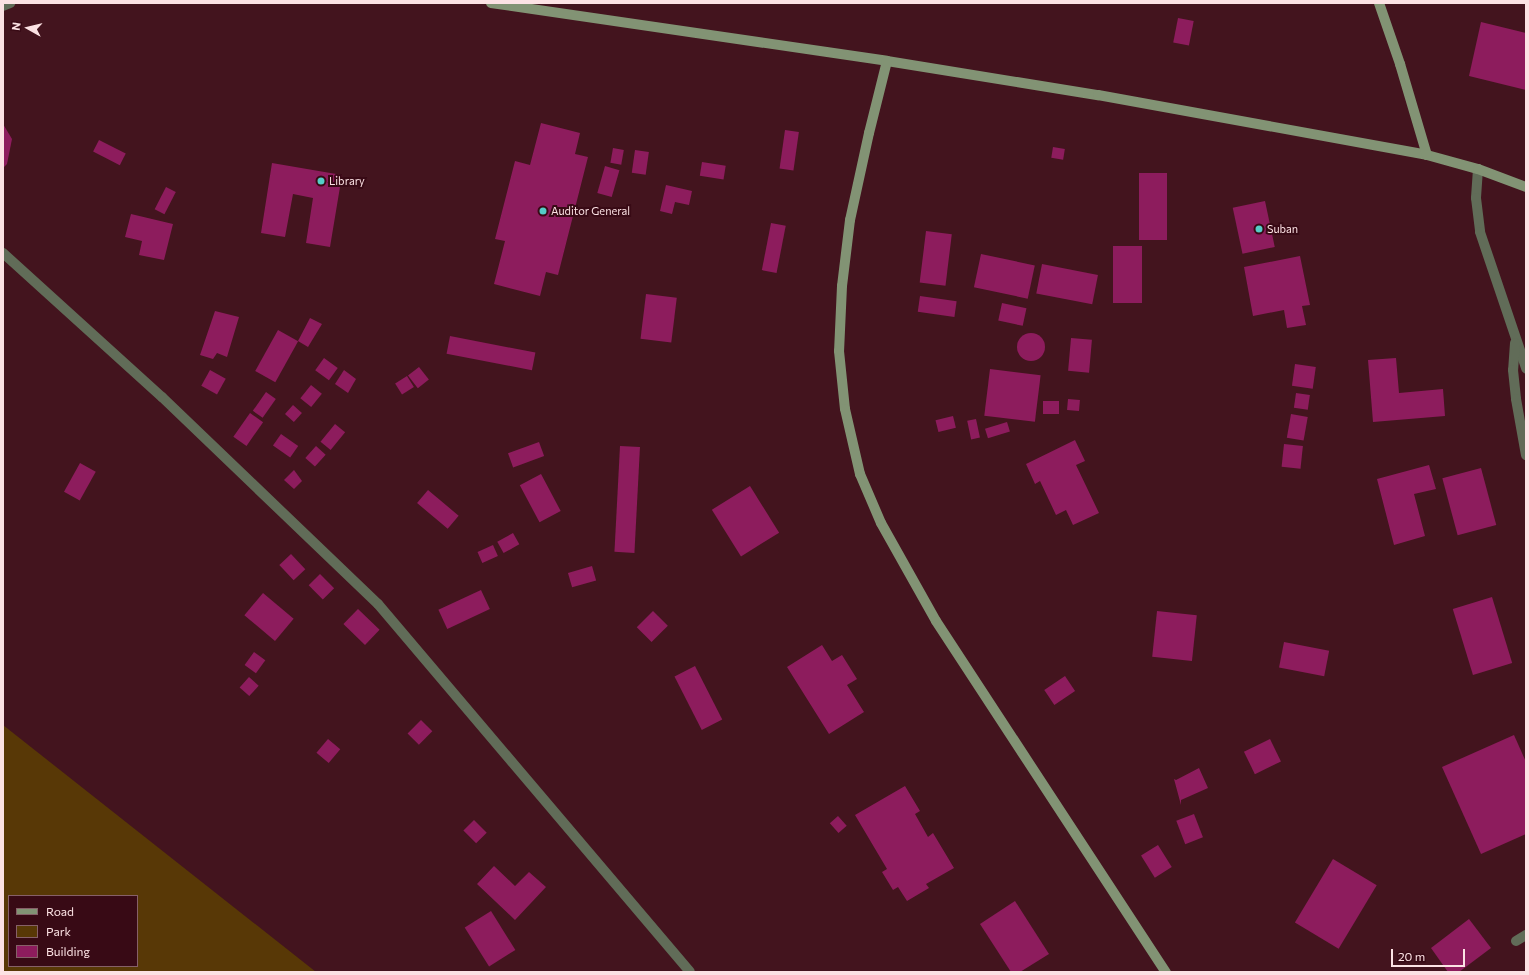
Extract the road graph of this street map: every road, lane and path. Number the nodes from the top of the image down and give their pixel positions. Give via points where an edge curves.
1 (10, 3) edge
2 (491, 3) edge
3 (1379, 3) edge
4 (3, 6) edge
5 (524, 6) edge
6 (887, 61) junction
7 (1427, 154) junction
8 (1478, 169) junction
9 (1526, 187) edge
10 (3, 253) edge
11 (1515, 337) junction
12 (1526, 368) edge
13 (1526, 455) edge
14 (1526, 935) edge
15 (1516, 940) dead end
16 (690, 972) edge
17 (1166, 972) edge

1 - 4 street
2 - 5 main road
3 - 7 main road
5 - 6 main road
6 - 7 main road via 1098,95
6 - 17 main road via 850,220 842,286 839,351 845,409 860,474 881,523 936,621
7 - 8 main road
8 - 9 main road
8 - 11 street via 1476,198 1480,232
10 - 16 street via 162,397 378,604
11 - 12 street
11 - 13 street via 1513,370
14 - 15 street

